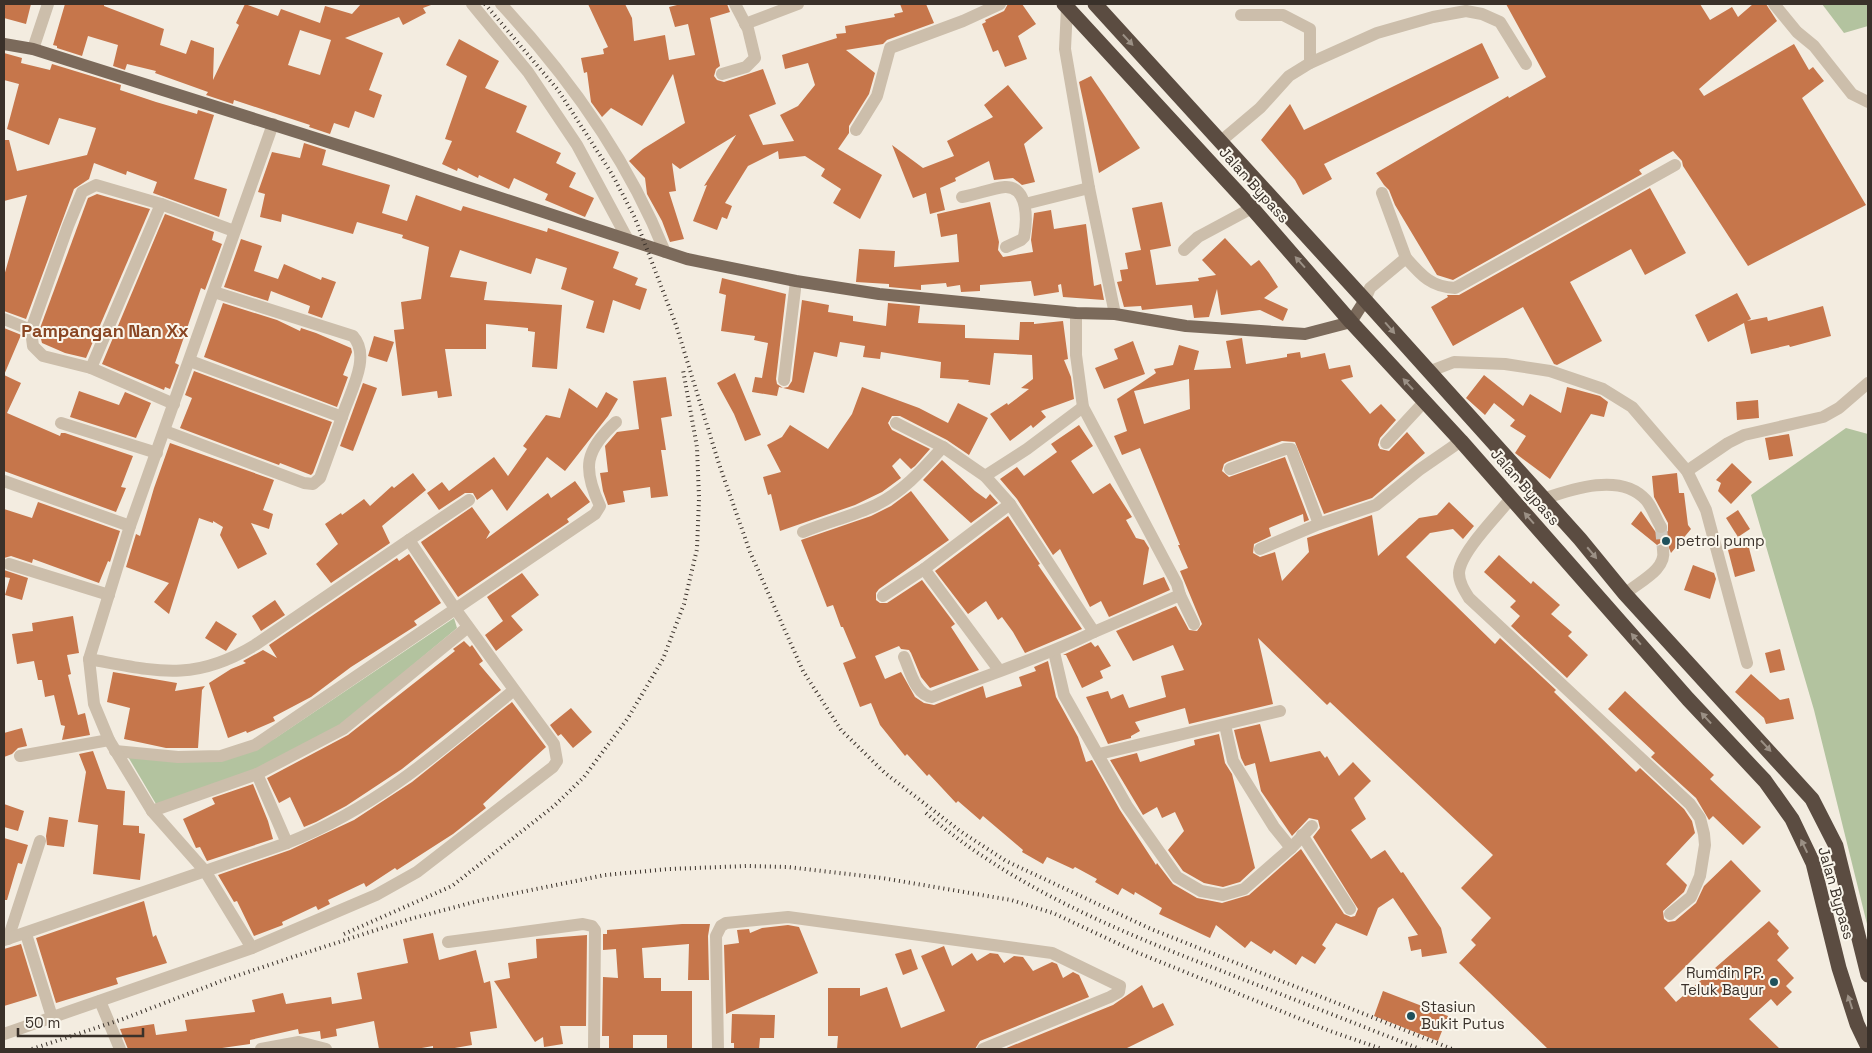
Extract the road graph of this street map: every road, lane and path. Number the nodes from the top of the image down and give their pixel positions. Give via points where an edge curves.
1 (48, 4) edge
2 (472, 4) edge
3 (501, 4) edge
4 (735, 4) edge
5 (798, 4) edge
6 (1000, 4) edge
7 (1095, 4) edge
8 (1774, 4) edge
9 (1065, 6) edge
10 (1241, 15) dead end
11 (745, 24) junction
12 (4, 44) edge
13 (33, 48) junction
14 (1310, 63) junction
15 (1526, 64) dead end
16 (722, 74) dead end
17 (1868, 102) edge
18 (273, 124) junction
19 (856, 130) dead end
20 (1221, 142) junction
21 (1675, 165) dead end
22 (1089, 188) junction
23 (1382, 193) dead end
24 (962, 197) dead end
25 (161, 204) junction
26 (1025, 204) junction
27 (1252, 208) junction
28 (234, 231) junction
29 (628, 238) junction
30 (1006, 247) dead end
31 (1184, 250) dead end
32 (666, 252) junction
33 (1406, 258) junction
34 (796, 281) junction
35 (214, 292) junction
36 (1365, 300) junction
37 (1076, 313) junction
38 (1115, 314) junction
39 (4, 319) edge
40 (1351, 322) junction
41 (31, 330) junction
42 (190, 361) junction
43 (91, 368) junction
44 (1428, 372) junction
45 (784, 380) dead end
46 (1868, 383) edge
47 (1424, 402) junction
48 (174, 404) junction
49 (1083, 407) junction
50 (342, 417) junction
51 (616, 422) dead end
52 (61, 423) dead end
53 (896, 423) dead end
54 (166, 431) junction
55 (1461, 441) junction
56 (1386, 443) dead end
57 (943, 447) junction
58 (157, 454) junction
59 (1230, 469) dead end
60 (1687, 471) junction
61 (985, 476) junction
62 (4, 481) edge
63 (1512, 497) junction
64 (1543, 499) junction
65 (469, 500) dead end
66 (1010, 504) junction
67 (1319, 524) junction
68 (130, 526) junction
69 (1661, 527) tunnel mouth
70 (803, 532) dead end
71 (409, 540) junction
72 (1260, 548) dead end
73 (1663, 550) tunnel mouth
74 (9, 564) dead end
75 (924, 569) junction
76 (1625, 594) junction
77 (109, 595) junction
78 (883, 596) dead end
79 (1180, 596) junction
80 (456, 610) junction
81 (1194, 624) dead end
82 (468, 627) junction
83 (1094, 632) junction
84 (1054, 652) junction
85 (904, 657) dead end
86 (89, 659) junction
87 (1686, 659) junction
88 (1747, 663) dead end
89 (999, 670) junction
90 (1668, 676) junction
91 (514, 690) junction
92 (1280, 711) dead end
93 (1225, 725) junction
94 (112, 745) junction
95 (1099, 754) junction
96 (20, 756) dead end
97 (257, 774) junction
98 (152, 811) junction
99 (1312, 826) dead end
100 (1302, 835) junction
101 (40, 841) dead end
102 (287, 843) junction
103 (1291, 848) junction
104 (205, 871) junction
105 (1350, 909) dead end
106 (1670, 914) dead end
107 (26, 934) junction
108 (6, 940) edge
109 (448, 942) dead end
110 (252, 948) junction
111 (1868, 975) edge
112 (100, 1001) junction
113 (52, 1017) junction
114 (4, 1034) edge
115 (1868, 1047) edge
116 (120, 1049) edge
117 (261, 1049) edge
118 (326, 1049) edge
119 (594, 1049) edge
120 (718, 1049) edge
121 (983, 1049) edge

1 - 13 street
2 - 29 street via 528,72 577,145
3 - 32 street via 528,32 625,168
4 - 11 street
5 - 11 street
6 - 19 street via 890,48 877,96
7 -> 20 highway, Jalan Bypass
8 - 17 street via 1797,32 1814,46 1852,94
9 - 22 street via 1065,49
9 - 27 highway, Jalan Bypass
10 - 14 street via 1283,15 1310,29
11 - 16 street via 755,58 746,67
12 - 13 main road
13 - 18 main road
14 - 15 street via 1378,33 1466,11 1500,22
14 - 20 street via 1289,76 1260,108
18 - 28 street
18 - 29 main road
20 - 36 highway, Jalan Bypass
21 - 33 street via 1455,288 1441,288 1427,281
22 - 26 street
22 - 38 street
23 - 33 street
24 - 26 street via 1006,187 1018,192
25 - 28 street
25 - 41 street via 96,185 82,192
25 - 43 street
26 - 30 street via 1024,236
27 - 31 street via 1198,237
40 -> 27 highway, Jalan Bypass
28 - 35 street
29 - 32 main road
32 - 34 main road
33 - 36 street via 1370,288
34 - 37 main road via 879,294
34 - 45 street
35 - 42 street
35 - 50 street via 353,336 358,342 360,359
36 - 40 main road
36 -> 44 highway, Jalan Bypass
37 - 38 main road
37 - 49 street via 1076,355
38 - 40 main road via 1186,326 1305,334
39 - 41 street
47 -> 40 highway, Jalan Bypass
41 - 43 street via 33,346 43,356
42 - 48 street
42 - 50 street
43 - 48 street
44 - 60 street via 1454,362 1506,364 1550,371 1603,389 1632,407
44 - 64 highway, Jalan Bypass
46 - 60 street via 1823,417 1744,435 1728,442
47 - 55 highway, Jalan Bypass
47 - 56 street
48 - 54 street
49 - 61 street
49 - 79 street via 1178,584
50 - 54 street via 320,478 313,484
51 - 80 street via 598,438 592,450 589,464 591,480 600,506 595,514
52 - 58 street
53 - 57 street
54 - 58 street
55 - 63 highway, Jalan Bypass
55 - 67 street via 1376,505
57 - 61 street
57 - 70 street via 918,475 876,505
58 - 68 street
59 - 67 street via 1291,449
60 - 88 street via 1706,510
61 - 66 street
62 - 68 street
90 -> 63 highway, Jalan Bypass
63 - 106 street via 1463,558 1459,576 1462,585 1469,598 1690,804 1700,818 1705,845 1700,876 1691,897
64 - 69 street via 1580,486 1622,488 1646,500
64 -> 76 highway, Jalan Bypass
65 - 71 street
66 - 75 street
66 - 83 street
67 - 72 street
68 - 77 street
71 - 80 street
71 - 86 street via 228,660 193,670 169,672
73 - 76 street via 1664,556 1657,569
74 - 77 street
75 - 78 street
75 - 89 street
76 - 87 highway, Jalan Bypass
77 - 86 street
79 - 81 street
79 - 83 street
80 - 82 street
80 - 94 street via 255,745 221,756 178,757
82 - 91 street
82 - 97 street via 343,729
83 - 84 street
84 - 89 street
84 - 95 street via 1064,695
85 - 89 street via 920,692 932,697
86 - 94 street via 94,704
87 - 90 highway
87 -> 111 highway, Jalan Bypass via 1812,799 1836,846
115 -> 90 highway, Jalan Bypass via 1839,968 1813,863 1792,819 1765,781
91 - 102 street via 401,782 333,824
91 - 110 street via 556,748 558,760 553,767 480,826 398,884
92 - 93 street
93 - 95 street
93 - 103 street via 1232,761
94 - 96 street
94 - 98 street
95 - 103 street via 1127,806 1177,877 1201,891 1222,895 1244,889
97 - 98 street
97 - 102 street
98 - 104 street
99 - 100 street
100 - 103 street
100 - 105 street
101 - 108 street
102 - 104 street
104 - 107 street
104 - 110 street
107 - 108 street
107 - 113 street
109 - 119 street via 517,931 583,924 592,926 596,959
110 - 112 street
112 - 113 street
112 - 116 street
113 - 114 street
117 - 118 street via 299,1042
120 - 121 street via 716,936 722,926 732,922 788,917 1052,953 1120,986 1119,992 1110,997

